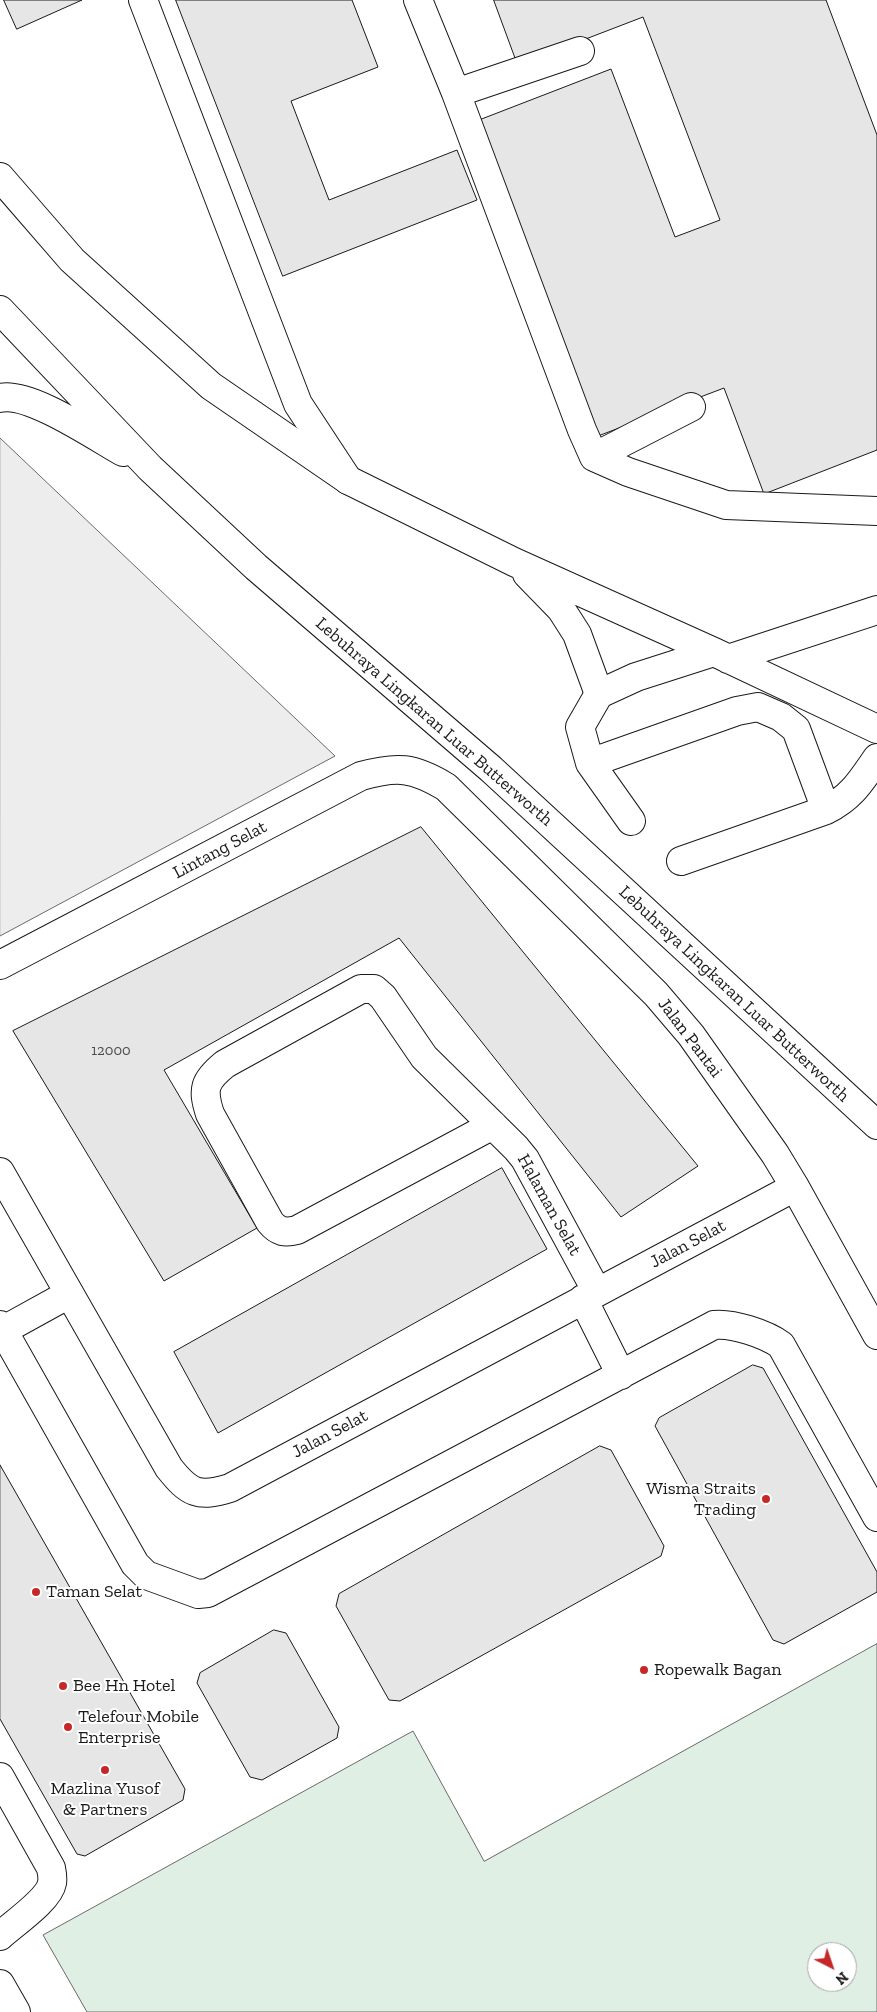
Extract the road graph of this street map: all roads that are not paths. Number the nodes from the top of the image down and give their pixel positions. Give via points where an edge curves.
1 (143, 0) edge
2 (418, 0) edge
3 (580, 51) dead end
4 (456, 93) junction
5 (0, 177) edge
6 (0, 310) edge
7 (0, 398) edge
8 (691, 407) dead end
9 (594, 457) junction
10 (150, 468) junction
11 (348, 480) junction
12 (877, 511) edge
13 (514, 562) junction
14 (877, 610) edge
15 (721, 655) junction
16 (599, 694) junction
17 (877, 729) edge
18 (877, 758) edge
19 (590, 763) junction
20 (446, 787) joint
21 (826, 810) junction
22 (631, 821) dead end
23 (681, 861) dead end
24 (0, 965) edge
25 (492, 1125) junction
26 (877, 1125) edge
27 (0, 1172) edge
28 (795, 1187) junction
29 (69, 1294) junction
30 (590, 1296) junction
31 (1, 1329) edge
32 (877, 1335) edge
33 (621, 1374) junction
34 (877, 1517) edge
35 (0, 1777) edge
36 (0, 1936) edge
37 (0, 1984) edge
38 (15, 2012) edge

1 - 11 main road via 298,404
2 - 4 main road
3 - 4 main road
4 - 9 main road
5 - 11 main road via 72,260 211,386
6 - 10 main road, Lebuhraya Lingkaran Luar Butterworth
7 - 10 main road via 6,396 40,406
8 - 9 main road
9 - 12 main road via 726,505
10 - 26 main road, Lebuhraya Lingkaran Luar Butterworth via 256,566 491,769
11 - 13 main road
13 - 15 main road
13 - 16 main road via 561,608 577,634
14 - 15 main road
15 - 16 main road via 636,677
15 - 17 main road
16 - 19 main road via 580,727
18 - 21 main road via 857,788 842,802
19 - 21 main road via 737,711 758,707 782,717 796,729
19 - 22 main road
20 - 24 main road, Lintang Selat via 427,775 408,770 385,769 361,776
20 - 28 main road, Jalan Pantai via 656,994 691,1035
21 - 23 main road
25 - 25 main road, Halaman Selat via 297,1230 283,1232 270,1222 210,1114 205,1086 225,1064 367,988 374,989 383,997 424,1057
25 - 30 main road, Halaman Selat via 525,1159
27 - 29 main road, Jalan Selat
28 - 30 main road, Jalan Selat
28 - 32 main road, Jalan Pantai
29 - 30 main road, Jalan Selat via 169,1468 181,1484 196,1493 214,1493 230,1488
29 - 31 main road
30 - 33 main road, Halaman Selat
31 - 33 main road via 135,1564 146,1575 198,1594 208,1593
33 - 34 main road via 714,1325 725,1324 772,1338 781,1345
35 - 36 main road via 53,1875 44,1897
37 - 38 main road

